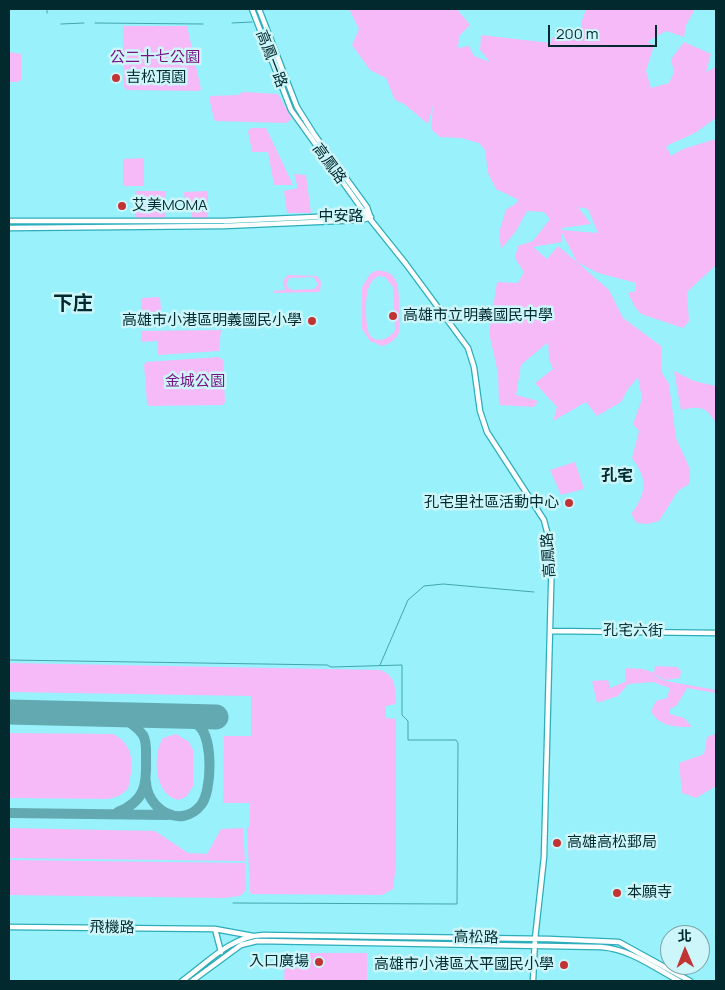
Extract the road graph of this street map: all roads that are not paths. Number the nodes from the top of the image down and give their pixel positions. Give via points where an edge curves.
1 (252, 9) edge
2 (259, 9) edge
3 (297, 107) joint
4 (291, 110) joint
5 (370, 217) junction
6 (9, 221) edge
7 (9, 228) edge
8 (550, 630) junction
9 (716, 633) edge
10 (9, 926) edge
11 (216, 929) junction
12 (253, 936) junction
13 (534, 939) junction
14 (257, 941) junction
15 (534, 945) junction
16 (221, 952) junction
17 (222, 958) junction
18 (182, 981) edge
19 (192, 981) edge
20 (533, 981) edge
21 (679, 981) edge
22 (690, 981) edge

1 - 4 street, 高鳳一路
2 - 3 street, 高鳳一路
3 - 5 street, 高鳳路 via 367,207
4 - 5 street, 高鳳路
5 - 6 street, 中安路
5 - 7 street, 中安路 via 362,220 224,226
5 - 8 street, 高鳳路 via 468,348 487,432 544,520 552,551
8 - 9 street, 孔宅六街
8 - 13 street, 高鳳路 via 544,857
10 - 11 street, 飛機路
11 - 12 street, 飛機路
11 - 16 street
12 - 13 street, 高松路
12 - 14 street
12 - 16 street via 239,940
13 - 15 street, 高鳳路
13 - 22 street, 高松路 via 619,942
14 - 15 street, 高松路
14 - 17 street via 241,945
15 - 20 street, 高鳳路
15 - 21 street, 高松路 via 619,949
16 - 17 street
16 - 18 street
17 - 19 street

